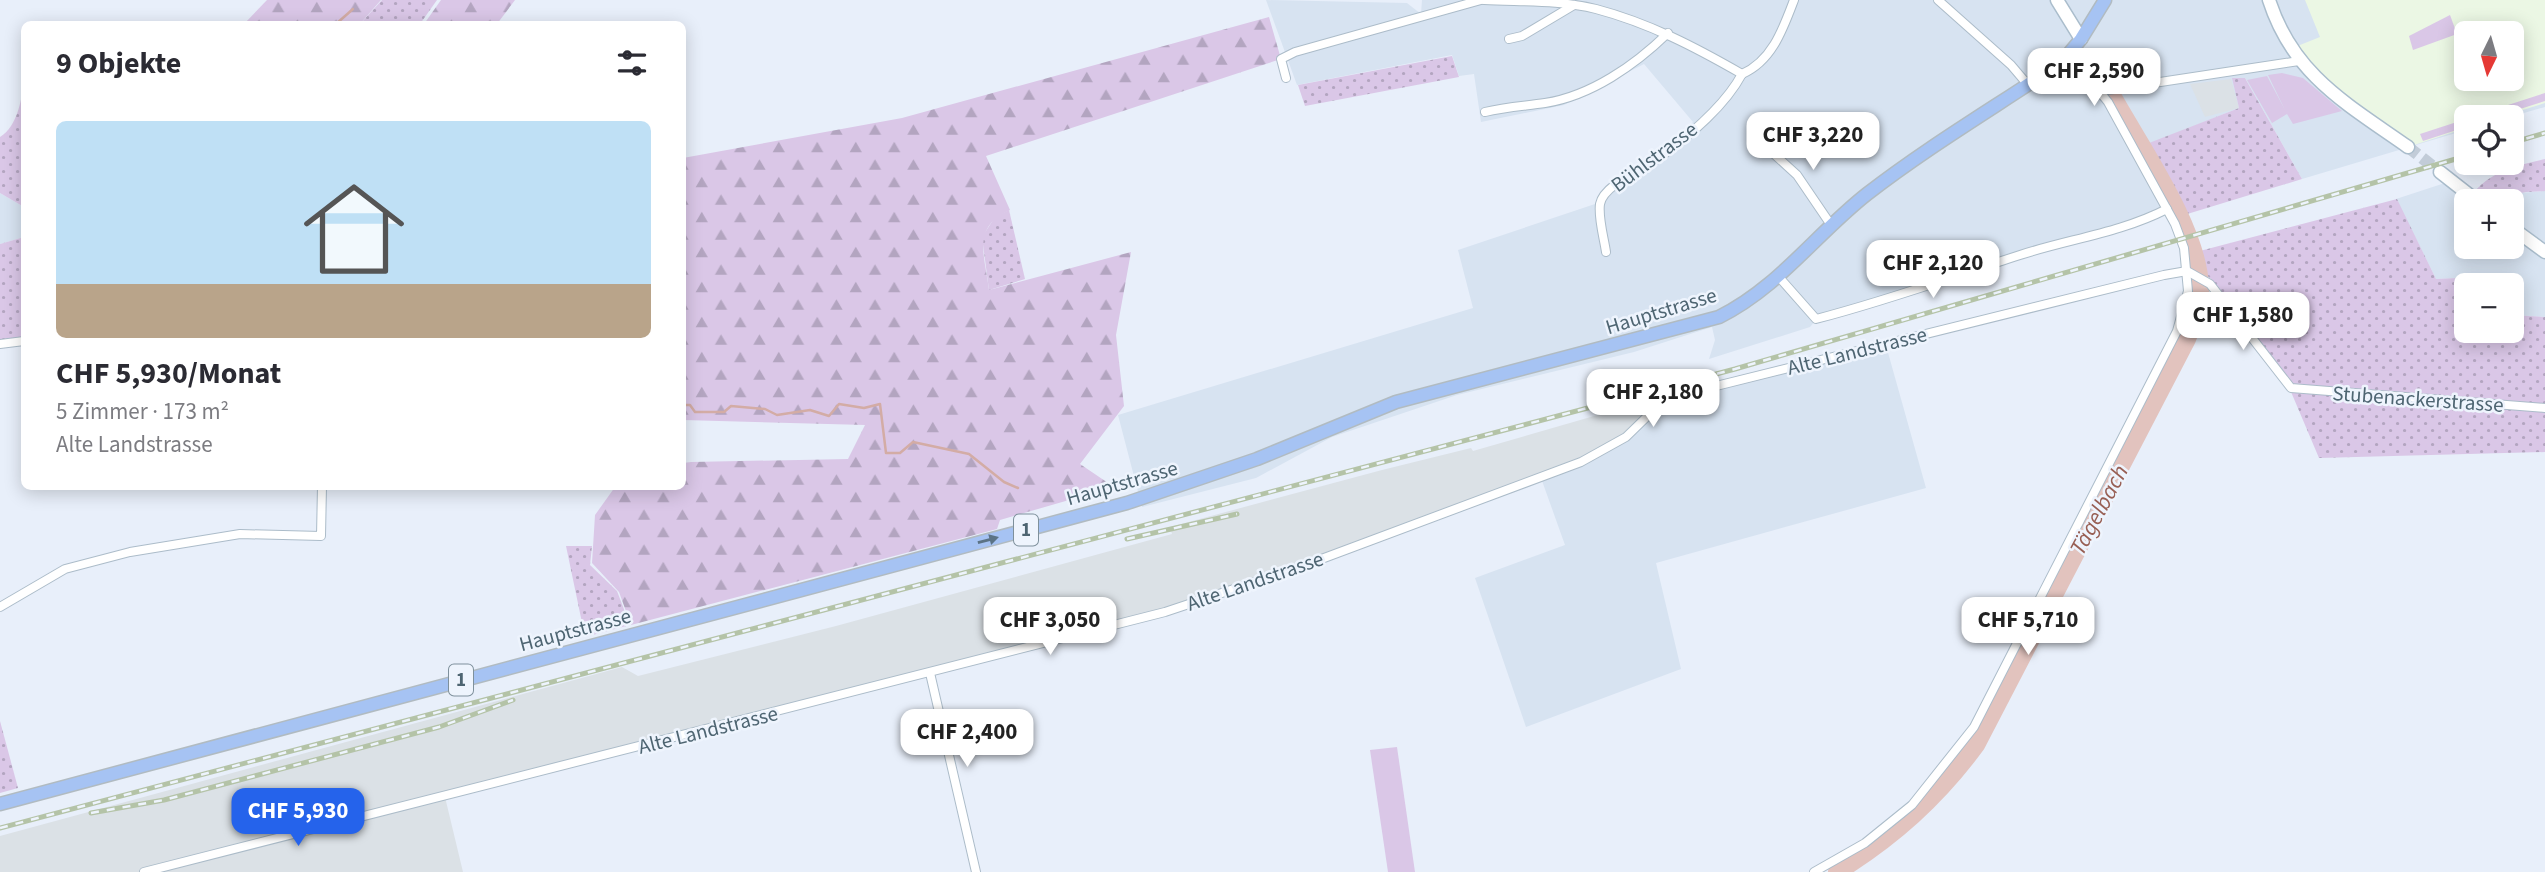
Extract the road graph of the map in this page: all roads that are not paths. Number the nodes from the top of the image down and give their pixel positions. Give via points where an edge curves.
1 (1483, 0) edge
2 (1794, 0) edge
3 (1938, 0) edge
4 (2057, 0) edge
5 (2105, 0) edge
6 (2269, 0) edge
7 (1574, 5) junction
8 (1668, 33) junction
9 (1509, 39) dead end
10 (2081, 39) junction
11 (2299, 61) junction
12 (2062, 62) junction
13 (1742, 74) junction
14 (1286, 78) dead end
15 (2028, 85) junction
16 (2101, 91) junction
17 (1485, 112) dead end
18 (1763, 144) dead end
19 (2408, 147) tunnel mouth
20 (2440, 173) tunnel mouth
21 (2461, 189) edge
22 (2167, 209) junction
23 (1831, 225) junction
24 (2524, 236) edge
25 (2545, 251) edge
26 (1606, 252) dead end
27 (2195, 275) junction
28 (1778, 276) junction
29 (21, 341) edge
30 (0, 344) edge
31 (2545, 408) edge
32 (322, 490) edge
33 (0, 607) edge
34 (930, 673) junction
35 (0, 804) edge
36 (144, 872) edge
37 (976, 872) edge
38 (1814, 872) edge

1 - 7 street
1 - 14 street via 1295,52 1281,59
2 - 13 street via 1767,57 1758,68
3 - 15 street
4 - 10 street
5 - 10 main road, Hauptstrasse / 1
6 - 11 street
7 - 8 street
7 - 9 street
8 - 13 street
8 - 17 street via 1623,70 1579,93
10 - 12 main road, Hauptstrasse / 1
11 - 16 street
11 - 19 street via 2325,87
12 - 15 main road, Hauptstrasse / 1
12 - 16 street
13 - 26 street, Bühlstrasse via 1701,123 1662,157 1603,196
15 - 23 main road, Hauptstrasse / 1 via 1889,178
16 - 22 street
18 - 23 street via 1797,175
20 - 21 street
22 - 27 street
22 - 28 street via 2130,226 2021,254 1895,298 1816,319
23 - 28 main road, Hauptstrasse / 1
24 - 25 street
27 - 31 street, Stubenackerstrasse via 2291,387
27 - 34 street, Alte Landstrasse via 1684,394 1654,408 1620,441 1541,478 1165,612
27 - 38 street via 2169,350 1974,727 1912,805 1865,843
35 -> 28 main road, Hauptstrasse / 1 via 1129,502 1232,468 1396,402 1719,317
29 - 30 street
32 - 33 street via 321,536 240,534 130,552 58,572
34 - 36 street, Alte Landstrasse
34 - 37 street

